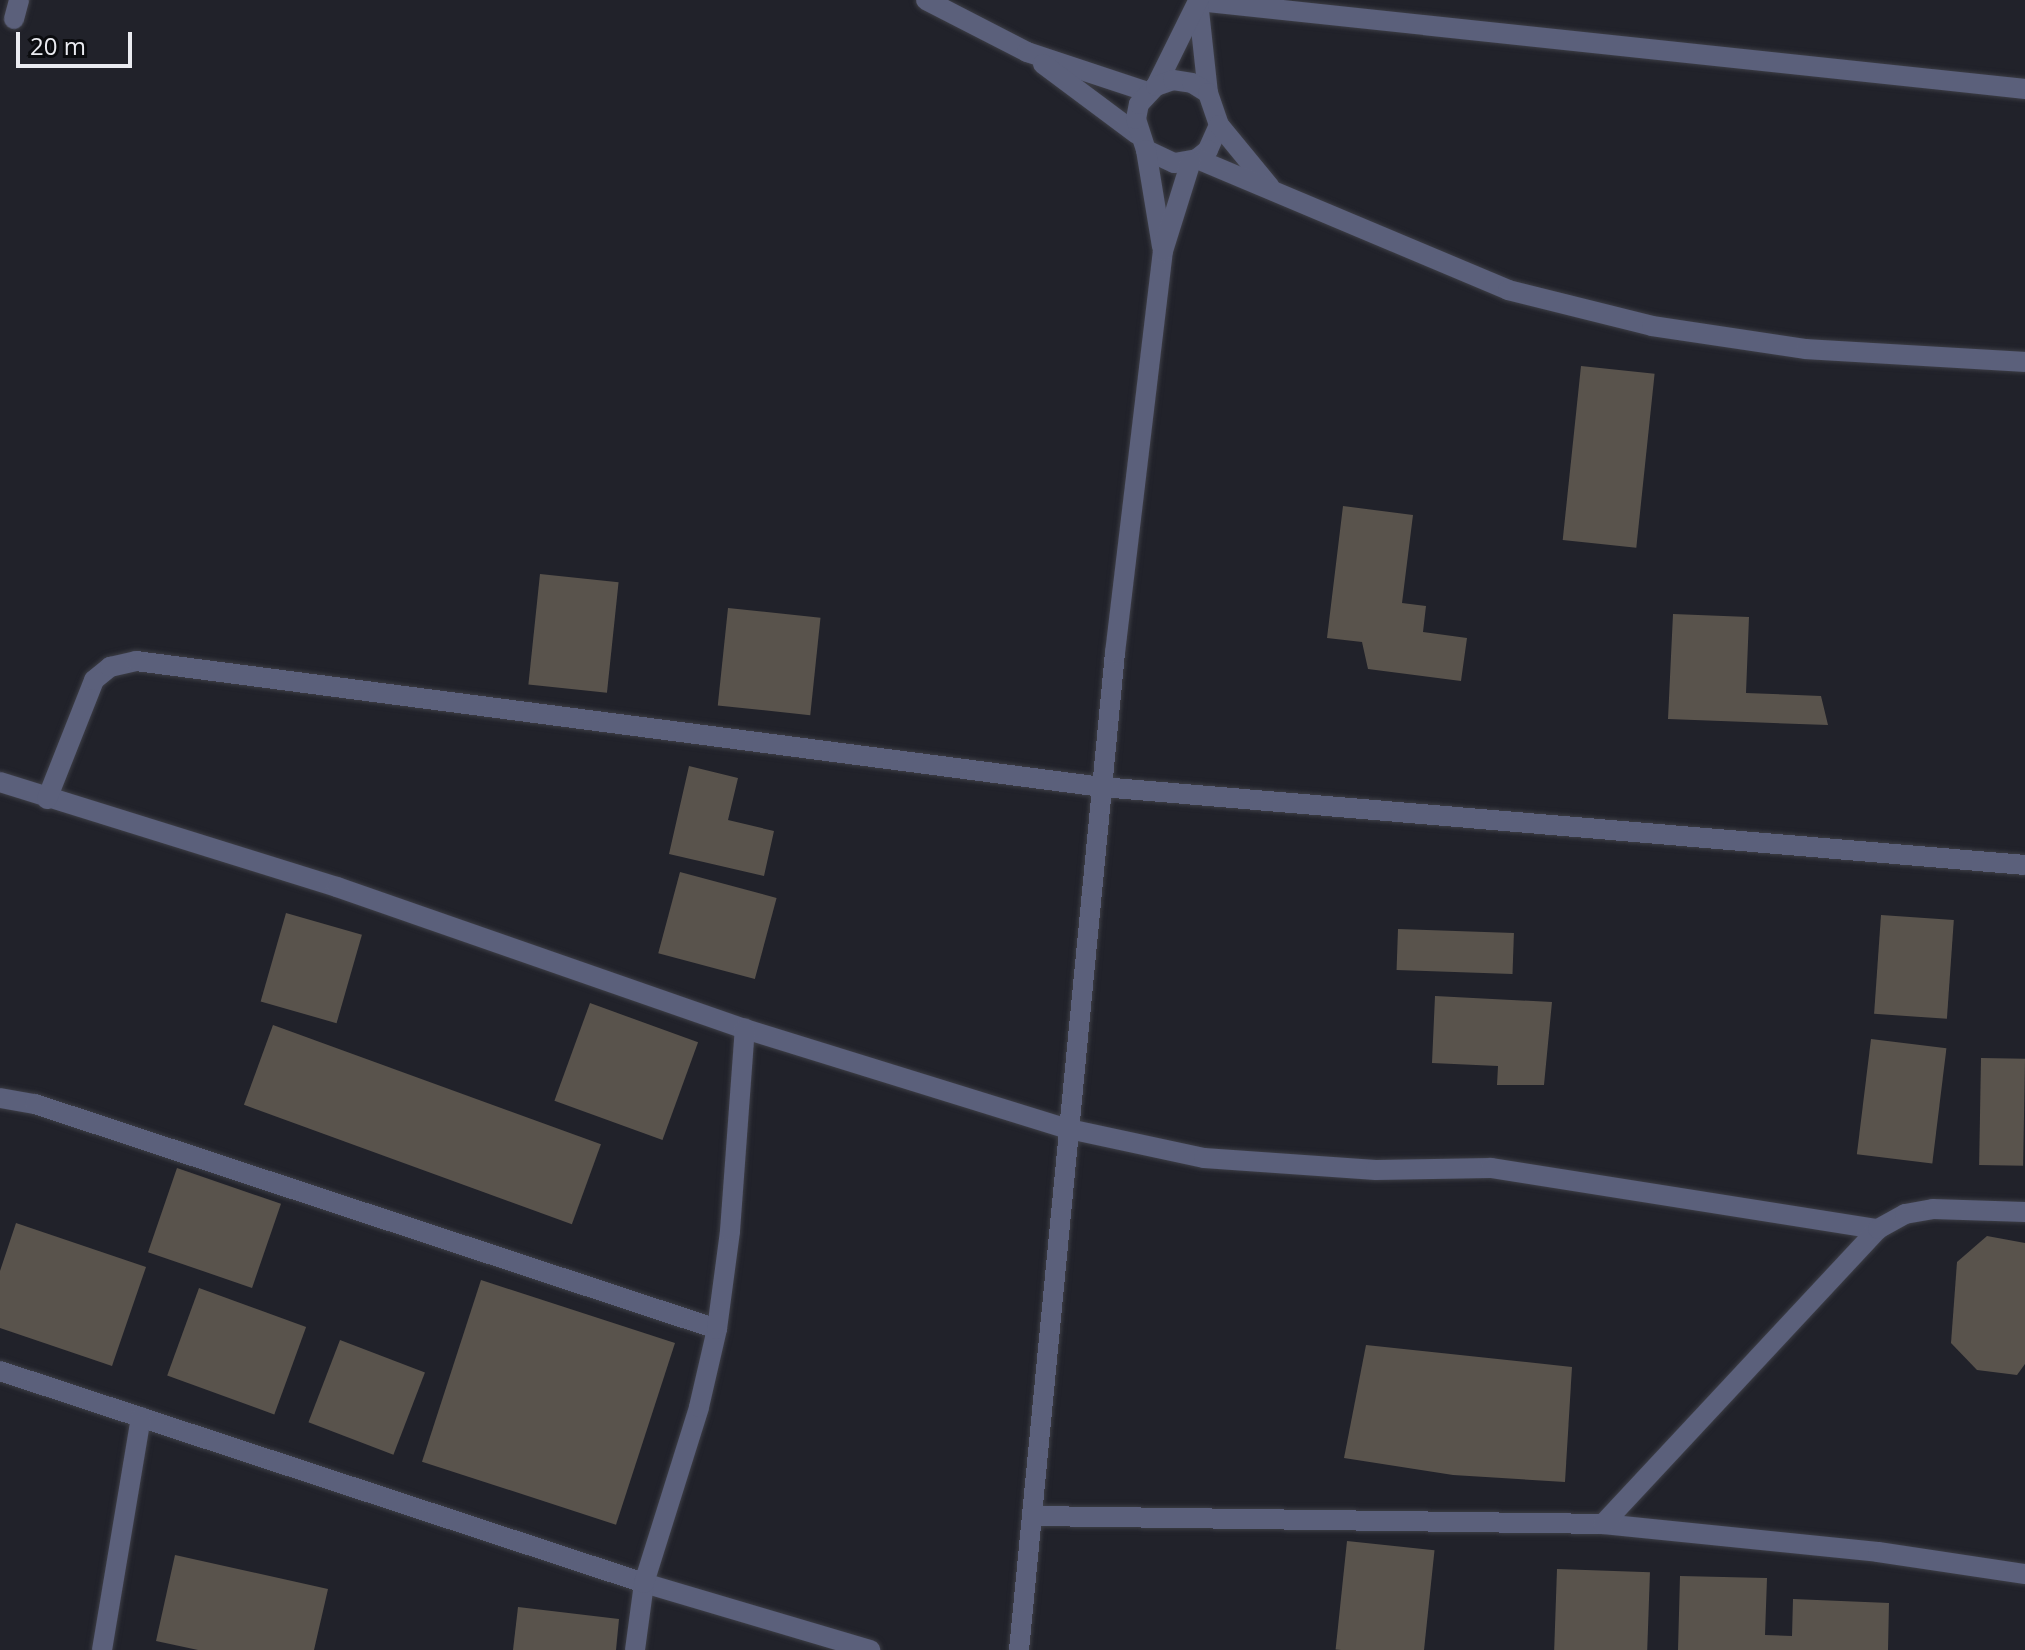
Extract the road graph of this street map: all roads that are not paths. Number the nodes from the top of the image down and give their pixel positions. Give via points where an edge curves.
1 (926, 0) edge
2 (1198, 1) edge
3 (1027, 52) junction
4 (1152, 89) junction
5 (2025, 89) edge
6 (1208, 93) junction
7 (1219, 125) junction
8 (1142, 142) junction
9 (1194, 160) junction
10 (1273, 190) junction
11 (1163, 251) junction
12 (2025, 362) edge
13 (0, 782) edge
14 (1102, 787) junction
15 (47, 799) junction
16 (2025, 865) edge
17 (745, 1029) junction
18 (0, 1098) edge
19 (1069, 1129) junction
20 (2025, 1212) edge
21 (1878, 1229) junction
22 (717, 1329) junction
23 (0, 1371) edge
24 (141, 1417) junction
25 (1033, 1516) junction
26 (1603, 1524) junction
27 (2025, 1574) edge
28 (644, 1583) junction
29 (104, 1640) edge
30 (84, 1650) edge
31 (635, 1650) edge
32 (870, 1650) edge
33 (1019, 1650) edge

1 - 3 street
2 - 4 street
2 - 5 street
2 - 6 street
3 - 4 street
3 - 8 street
4 - 6 street via 1173,80
4 - 8 street via 1139,104
6 - 7 street
7 - 9 street via 1216,138
7 - 10 street
8 - 9 street via 1159,159
8 - 11 street
9 - 10 street
9 - 11 street
10 - 12 street via 1508,290 1652,326 1806,349
11 - 14 street
13 - 15 street
14 - 15 street via 136,661 110,667 94,680
14 - 16 street
14 - 19 street
15 - 17 street via 337,887
17 - 19 street
17 - 22 street
18 - 22 street via 35,1104
19 - 21 street via 1204,1158 1376,1170 1491,1168
19 - 25 street
20 - 21 street via 1933,1209 1905,1214
21 - 26 street
22 - 28 street via 699,1407
23 - 24 street
24 - 28 street
24 - 29 street
25 - 26 street
25 - 33 street
26 - 27 street via 1878,1552
28 - 31 street
28 - 32 street
29 - 30 street

